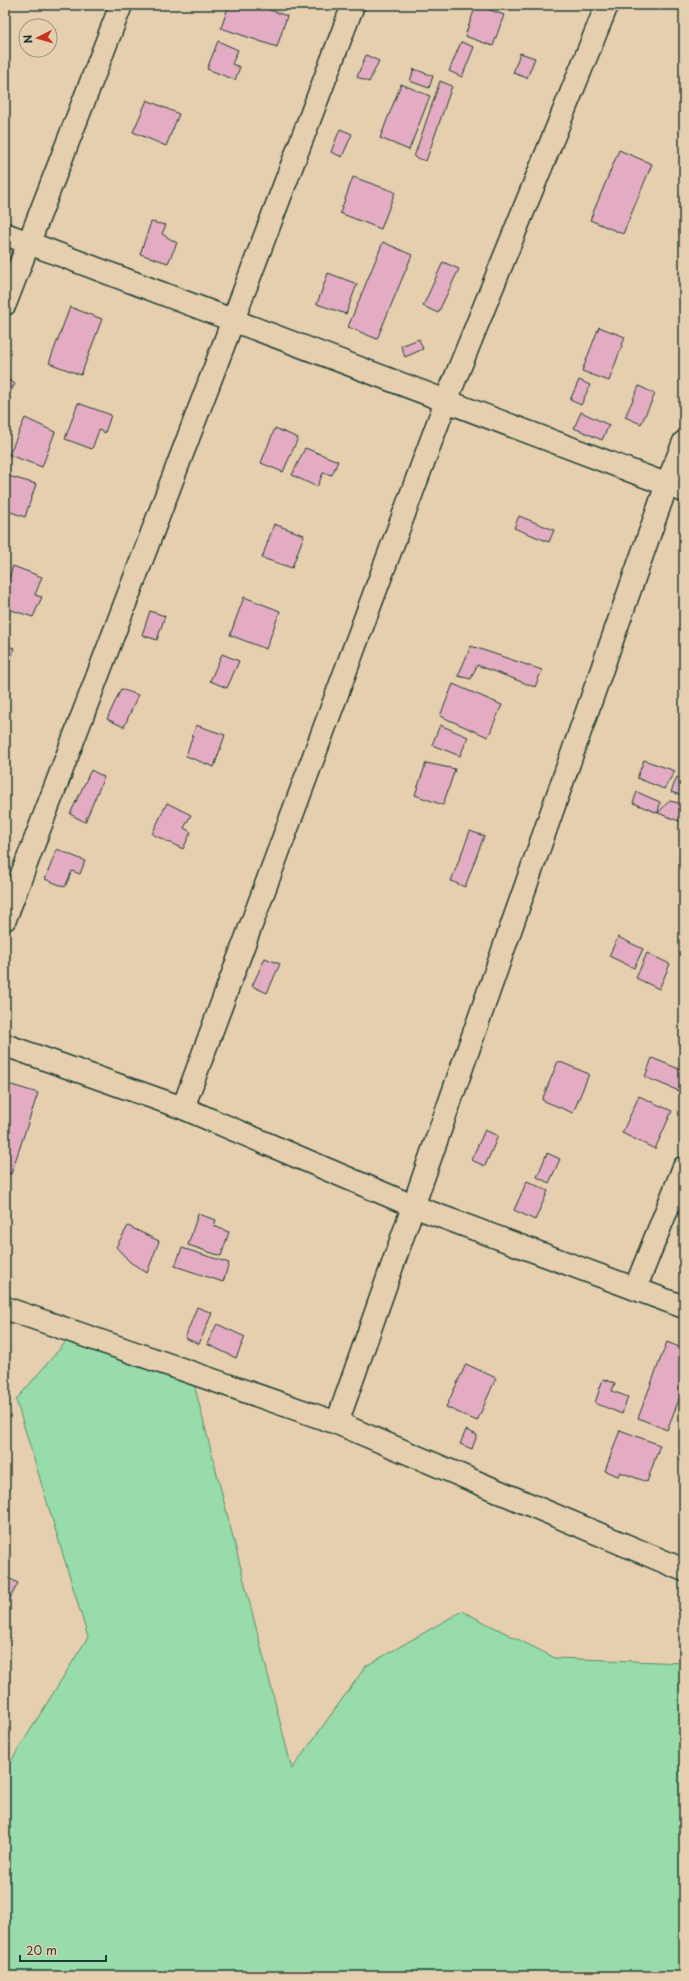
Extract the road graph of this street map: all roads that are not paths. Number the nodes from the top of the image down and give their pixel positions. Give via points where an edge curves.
1 (121, 5) edge
2 (353, 5) edge
3 (607, 5) edge
4 (5, 234) edge
5 (29, 243) junction
6 (5, 304) edge
7 (233, 320) junction
8 (446, 401) junction
9 (684, 442) edge
10 (676, 488) edge
11 (5, 919) edge
12 (5, 1045) edge
13 (183, 1108) junction
14 (684, 1167) edge
15 (414, 1206) junction
16 (635, 1289) junction
17 (684, 1307) edge
18 (5, 1308) edge
19 (337, 1423) junction
20 (684, 1570) edge

1 - 5 street
2 - 7 street
3 - 8 street
4 - 5 street
5 - 6 street
5 - 7 street
7 - 8 street
7 - 11 street
8 - 10 street
8 - 13 street
9 - 10 street
10 - 15 street
12 - 13 street
13 - 15 street
14 - 16 street
15 - 16 street
15 - 19 street
16 - 17 street
18 - 19 street
19 - 20 street

